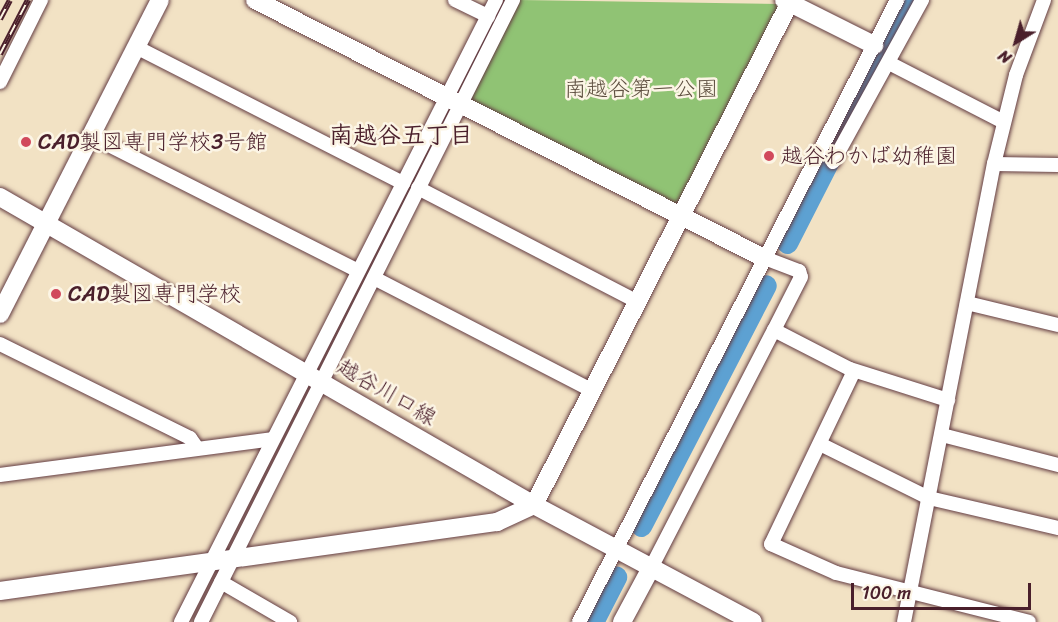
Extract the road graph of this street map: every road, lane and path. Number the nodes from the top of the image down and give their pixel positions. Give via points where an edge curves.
1 (41, 0) edge
2 (160, 0) edge
3 (255, 0) edge
4 (455, 0) edge
5 (496, 0) edge
6 (513, 0) edge
7 (897, 0) edge
8 (922, 0) edge
9 (1044, 0) edge
10 (788, 1) edge
11 (1058, 3) edge
12 (488, 16) junction
13 (874, 45) junction
14 (136, 47) junction
15 (889, 63) junction
16 (0, 82) edge
17 (453, 100) junction
18 (1005, 122) junction
19 (91, 136) junction
20 (833, 162) dead end
21 (994, 164) junction
22 (1058, 165) edge
23 (403, 183) junction
24 (418, 188) junction
25 (0, 197) edge
26 (682, 216) junction
27 (46, 223) junction
28 (762, 257) junction
29 (358, 271) junction
30 (374, 278) junction
31 (638, 302) junction
32 (967, 303) junction
33 (0, 314) edge
34 (1058, 325) edge
35 (774, 330) junction
36 (0, 344) edge
37 (854, 370) junction
38 (307, 373) junction
39 (323, 382) junction
40 (593, 391) junction
41 (948, 400) junction
42 (942, 435) junction
43 (272, 439) junction
44 (820, 444) junction
45 (196, 448) junction
46 (1058, 465) edge
47 (0, 475) edge
48 (929, 498) junction
49 (534, 505) junction
50 (1058, 528) edge
51 (616, 549) junction
52 (234, 558) junction
53 (211, 563) junction
54 (651, 567) junction
55 (221, 582) junction
56 (0, 591) edge
57 (910, 592) junction
58 (181, 622) edge
59 (201, 622) edge
60 (290, 622) edge
61 (579, 622) edge
62 (622, 622) edge
63 (753, 622) edge
64 (904, 622) edge
65 (1029, 622) edge

1 - 16 street
2 - 14 street
3 - 17 street
4 - 12 street
5 - 12 street
6 - 17 street
7 - 13 street
8 - 15 street
9 - 11 street
9 - 18 street
10 - 13 street
10 - 26 street
12 - 17 street
13 - 28 street
14 - 19 street
14 - 23 street
15 - 18 street
15 - 20 street
17 - 23 street
17 - 24 street
17 - 26 street
18 - 21 street
19 - 27 street
19 - 29 street
21 - 22 street
21 - 32 street
23 - 29 street
24 - 30 street
24 - 31 street
25 - 27 street, 越谷川口線
26 - 28 street
26 - 31 street
27 - 33 street
27 - 38 street, 越谷川口線
28 - 35 street via 799,271 801,277
28 - 51 street
29 - 38 street
30 - 39 street
30 - 40 street
31 - 40 street
32 - 34 street
32 - 41 street
35 - 37 street
35 - 54 street
36 - 45 street via 190,438
37 - 41 street
37 - 44 street
38 - 39 street, 越谷川口線
38 - 43 street
39 - 49 street, 越谷川口線
39 - 52 street
40 - 49 street
41 - 42 street
42 - 46 street
42 - 48 street
43 - 45 street
43 - 53 street
44 - 48 street
44 - 57 street via 771,544 836,573
45 - 47 street
48 - 50 street
48 - 57 street
49 - 51 street, 越谷川口線
49 - 52 street via 497,522
51 - 54 street, 越谷川口線
51 - 61 street
52 - 53 street
52 - 55 street
53 - 56 street
53 - 58 street
54 - 62 street
54 - 63 street, 越谷川口線
55 - 59 street
55 - 60 street
57 - 64 street
57 - 65 street

